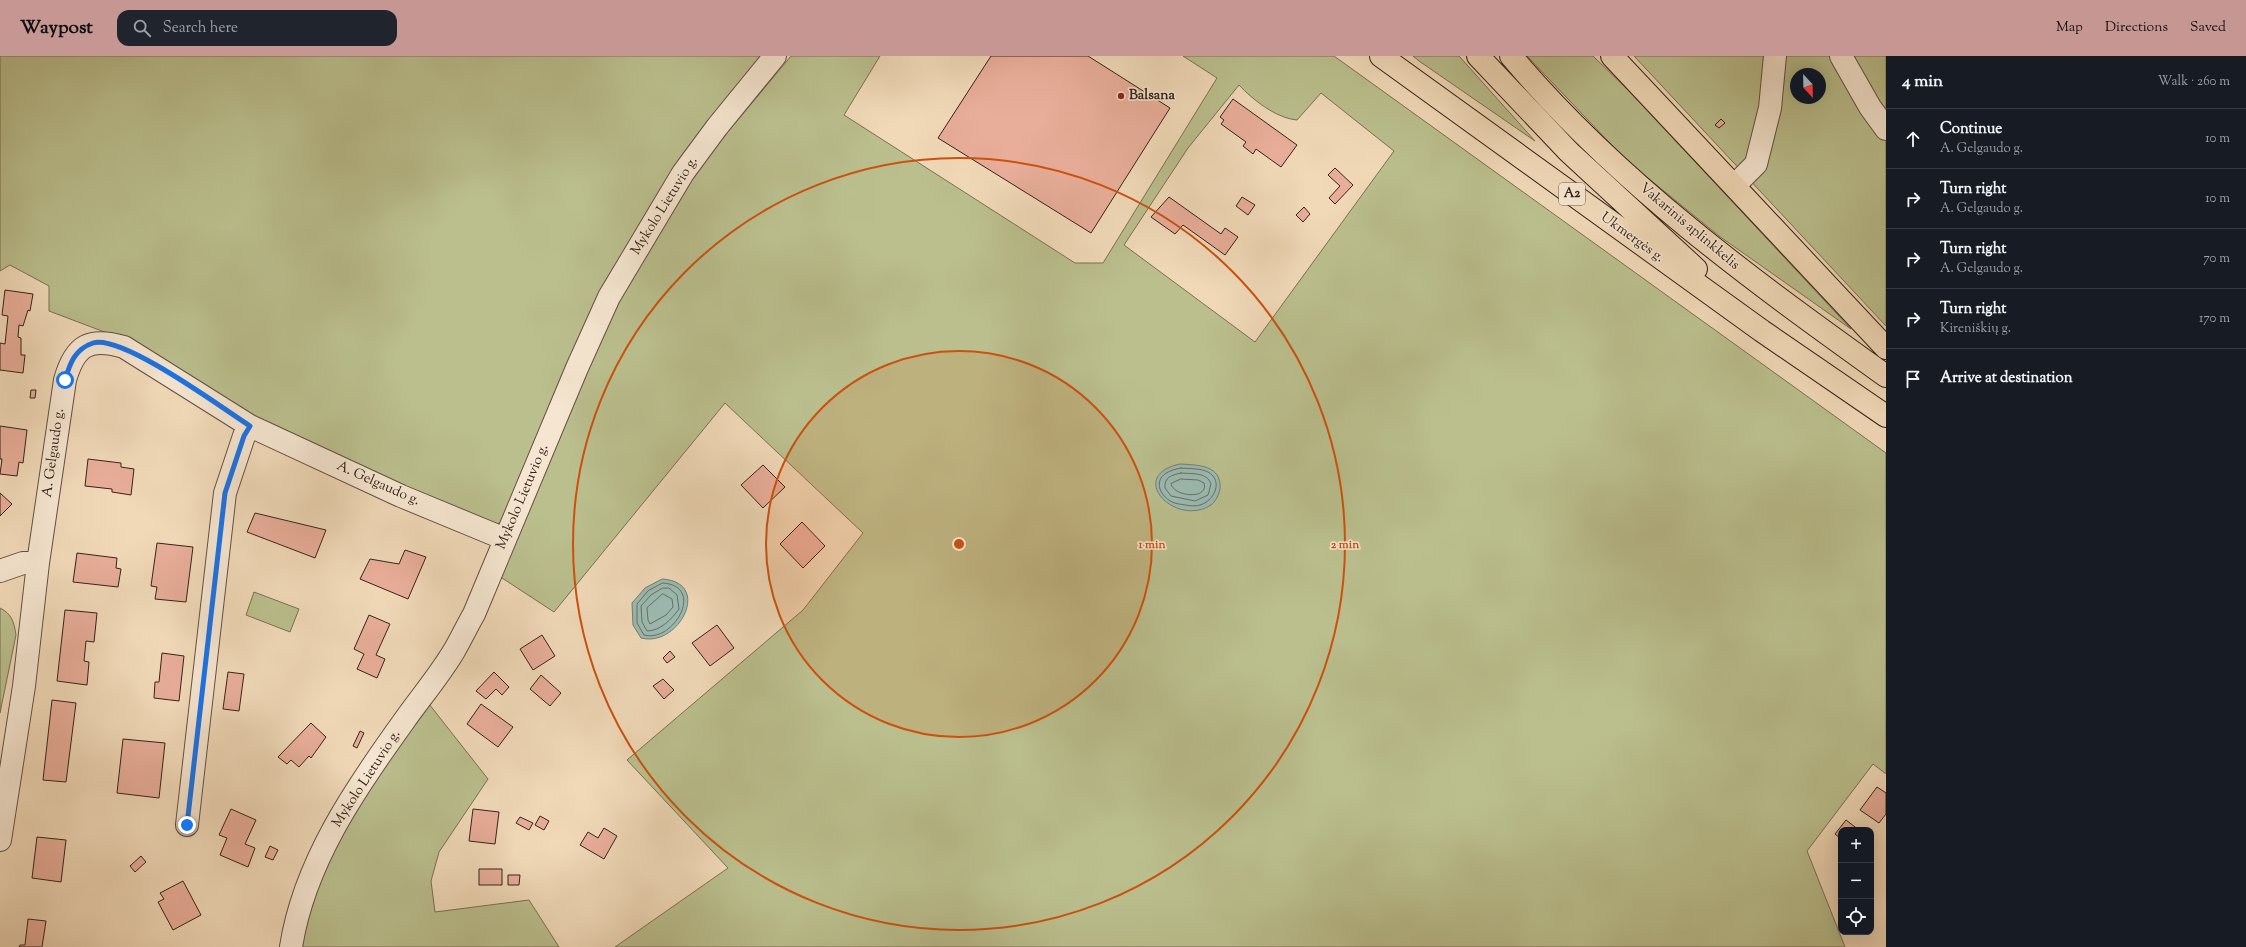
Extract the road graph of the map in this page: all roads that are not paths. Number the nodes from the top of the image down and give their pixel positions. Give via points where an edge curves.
1 (775, 56) edge
2 (1381, 56) edge
3 (1478, 56) edge
4 (1511, 56) edge
5 (1612, 56) edge
6 (1775, 56) edge
7 (1841, 56) edge
8 (1886, 129) edge
9 (1734, 185) junction
10 (1762, 331) junction
11 (1886, 348) edge
12 (1886, 376) edge
13 (1886, 416) edge
14 (250, 426) junction
15 (505, 539) junction
16 (38, 563) junction
17 (0, 571) edge
18 (187, 825) dead end
19 (0, 840) edge
20 (291, 947) edge

1 - 15 street, Mykolo Lietuvio g. via 683,173 609,297
2 - 10 highway, Ukmergės g. / A2
3 - 10 highway, Vakarinis aplinkkelis via 1569,152
4 - 12 highway, Vakarinis aplinkkelis via 1575,125 1677,219 1761,285
5 - 9 highway
6 - 9 street via 1770,108 1756,164
7 - 8 street via 1870,107
9 - 11 highway
10 - 13 highway, Ukmergės g. / A2
14 - 15 street, A. Gelgaudo g. via 401,496
14 - 16 street, A. Gelgaudo g. via 124,347 106,342 93,343 80,350 71,360 65,380
14 - 18 street via 244,436 225,493
15 - 20 street, Mykolo Lietuvio g. via 474,614 454,651 356,791 329,838 307,885 296,917
16 - 17 street via 23,563
16 - 19 street, A. Gelgaudo g. via 24,686

